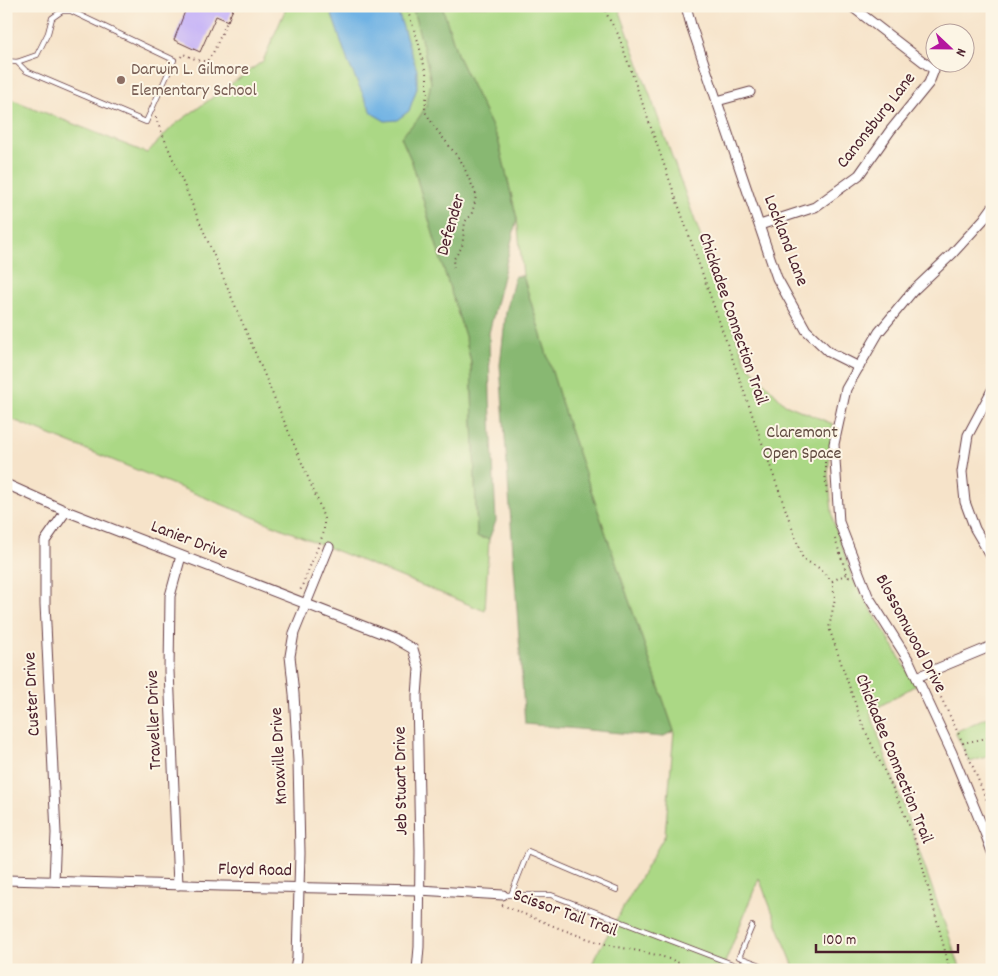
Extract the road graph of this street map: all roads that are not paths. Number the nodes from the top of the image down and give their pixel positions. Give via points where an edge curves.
1 (686, 6) edge
2 (850, 6) edge
3 (6, 61) edge
4 (17, 62) junction
5 (750, 92) dead end
6 (717, 101) junction
7 (992, 208) edge
8 (760, 225) junction
9 (858, 367) junction
10 (992, 390) edge
11 (6, 484) edge
12 (66, 511) junction
13 (329, 547) dead end
14 (181, 556) junction
15 (992, 558) edge
16 (306, 604) junction
17 (361, 626) joint
18 (992, 646) edge
19 (917, 677) junction
20 (989, 831) edge
21 (992, 852) edge
22 (6, 880) edge
23 (54, 881) junction
24 (178, 885) junction
25 (299, 888) junction
26 (419, 890) junction
27 (617, 890) dead end
28 (507, 895) junction
29 (752, 926) dead end
30 (296, 970) edge
31 (416, 970) edge
32 (748, 970) edge
33 (756, 970) edge

1 - 6 street, Lockland Lane
2 - 8 street, Canonsburg Lane via 934,70 929,83 859,175 814,207
3 - 4 lane
4 - 4 lane via 37,55 52,18 62,11 71,11 174,60 146,122 26,71
5 - 6 street
6 - 8 street, Lockland Lane
7 - 9 street, Blossomwood Drive via 952,254 913,291 879,332
8 - 9 street, Lockland Lane via 777,278 806,330 829,352
9 - 19 street, Blossomwood Drive via 846,389 834,444 839,522 868,596
10 - 15 street via 968,435 962,472 965,502 975,530
11 - 12 street, Lanier Drive
12 - 14 street, Lanier Drive
12 - 23 street, Custer Drive via 45,541 56,833
13 - 16 street, Knoxville Drive
14 - 16 street, Lanier Drive
14 - 24 street, Traveller Drive via 170,596 169,671
16 - 17 street, Lanier Drive
16 - 25 street, Knoxville Drive via 294,633 290,656 298,761
17 - 26 street, Jeb Stuart Drive via 413,649 419,669
18 - 19 street
19 - 20 street, Blossomwood Drive
20 - 21 street, Blossomwood Drive
22 - 23 street, Floyd Road
23 - 24 street, Floyd Road
24 - 25 street, Floyd Road
25 - 26 street, Floyd Road
25 - 30 street, Knoxville Drive
26 - 28 street, Floyd Road
26 - 31 street, Jeb Stuart Drive
27 - 28 lane via 528,852
28 - 32 lane via 552,895
29 - 33 lane via 739,957 758,964

